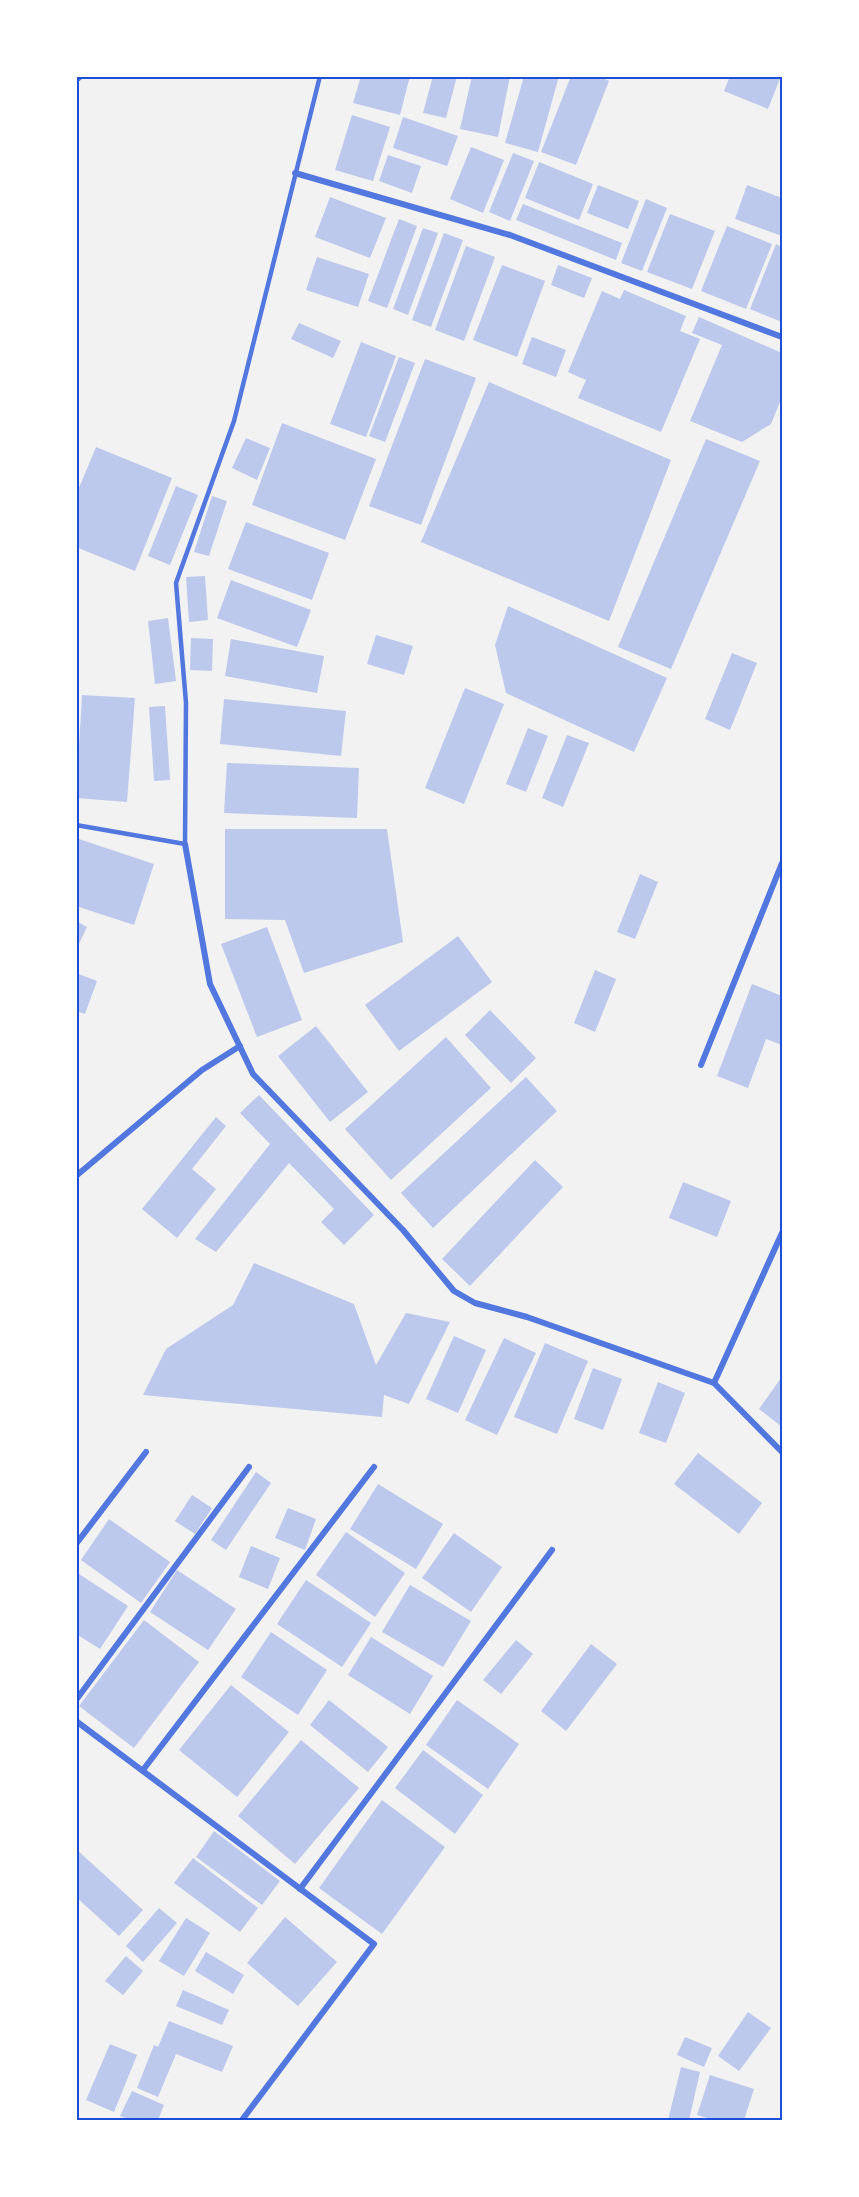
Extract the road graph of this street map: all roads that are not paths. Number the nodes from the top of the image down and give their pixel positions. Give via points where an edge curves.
1 (81, 76) edge
2 (320, 76) edge
3 (76, 80) edge
4 (295, 173) junction
5 (783, 337) edge
6 (76, 825) edge
7 (184, 844) junction
8 (783, 864) edge
9 (240, 1046) junction
10 (701, 1065) dead end
11 (76, 1176) edge
12 (783, 1233) edge
13 (714, 1383) junction
14 (146, 1452) dead end
15 (783, 1452) edge
16 (249, 1467) dead end
17 (374, 1467) dead end
18 (76, 1544) edge
19 (552, 1550) dead end
20 (76, 1700) edge
21 (76, 1721) edge
22 (143, 1770) junction
23 (300, 1889) junction
24 (242, 2121) edge

1 - 3 street
2 - 4 lane
4 - 5 street via 510,235
4 - 7 lane via 234,421 176,583 186,703
6 - 7 lane
7 - 9 street via 210,984
8 - 10 street
9 - 11 street via 202,1070
9 - 13 street via 253,1074 403,1230 454,1290 475,1303 527,1317
12 - 13 street
13 - 15 street
14 - 18 street
16 - 20 street
17 - 22 street
19 - 23 street
21 - 22 street
22 - 23 street
23 - 24 street via 374,1944

